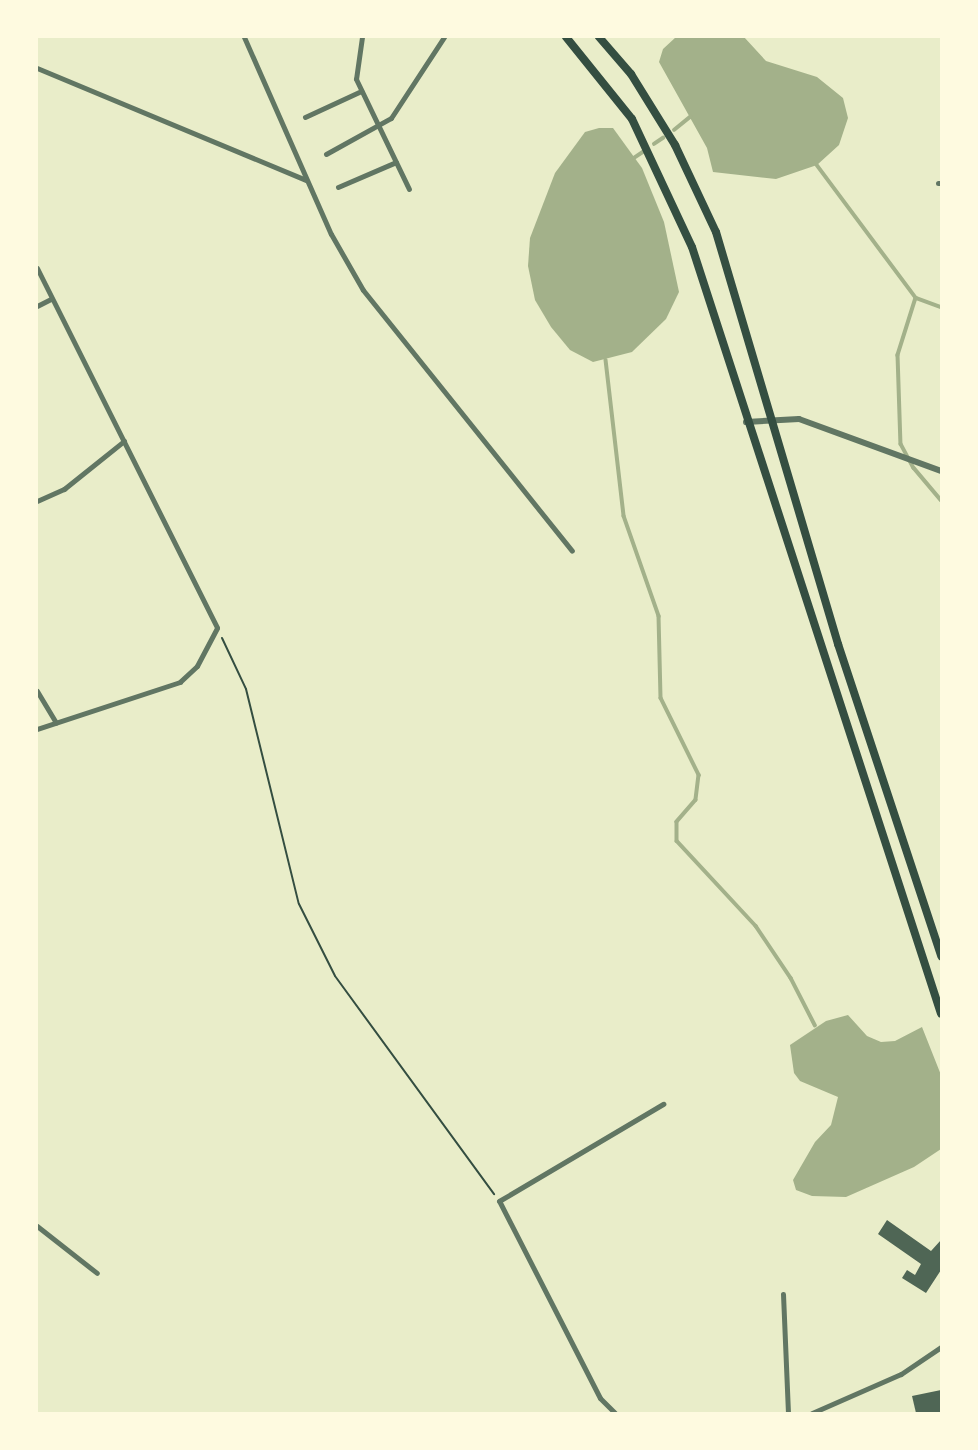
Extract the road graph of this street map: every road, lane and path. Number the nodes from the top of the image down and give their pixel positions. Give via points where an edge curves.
1 (244, 37) edge
2 (362, 37) edge
3 (444, 37) edge
4 (566, 37) edge
5 (599, 37) edge
6 (37, 68) edge
7 (361, 91) junction
8 (305, 117) dead end
9 (377, 128) junction
10 (326, 154) dead end
11 (396, 162) junction
12 (306, 180) junction
13 (338, 187) dead end
14 (409, 189) dead end
15 (37, 268) edge
16 (51, 299) junction
17 (37, 306) edge
18 (772, 418) junction
19 (746, 422) junction
20 (124, 441) junction
21 (941, 471) edge
22 (37, 501) edge
23 (572, 551) dead end
24 (217, 628) junction
25 (37, 691) edge
26 (56, 723) junction
27 (37, 729) edge
28 (941, 956) edge
29 (941, 1014) edge
30 (663, 1104) dead end
31 (499, 1200) junction
32 (37, 1226) edge
33 (97, 1273) dead end
34 (783, 1294) dead end
35 (941, 1347) edge
36 (615, 1413) edge
37 (788, 1413) edge
38 (812, 1413) edge

1 - 12 street
2 - 7 street via 355,66
3 - 9 street via 396,112
4 - 19 main road via 611,90 655,161 692,247
5 - 18 main road via 631,74 696,185 716,232
6 - 12 street
7 - 8 street
7 - 9 street
9 - 10 street
9 - 11 street
11 - 13 street
11 - 14 street
12 - 23 street via 331,234 383,320
15 - 16 street
16 - 17 street
16 - 20 street
18 - 19 street
18 - 21 street via 799,419
18 - 28 main road via 838,644
19 - 29 main road via 811,608
20 - 22 street via 64,489
20 - 24 street
24 - 26 street via 197,666 180,682
24 - 31 path via 246,689 299,904 335,976
25 - 26 street
26 - 27 street
30 - 31 street
31 - 36 street via 600,1398
32 - 33 street
34 - 37 street
35 - 38 street via 901,1374

